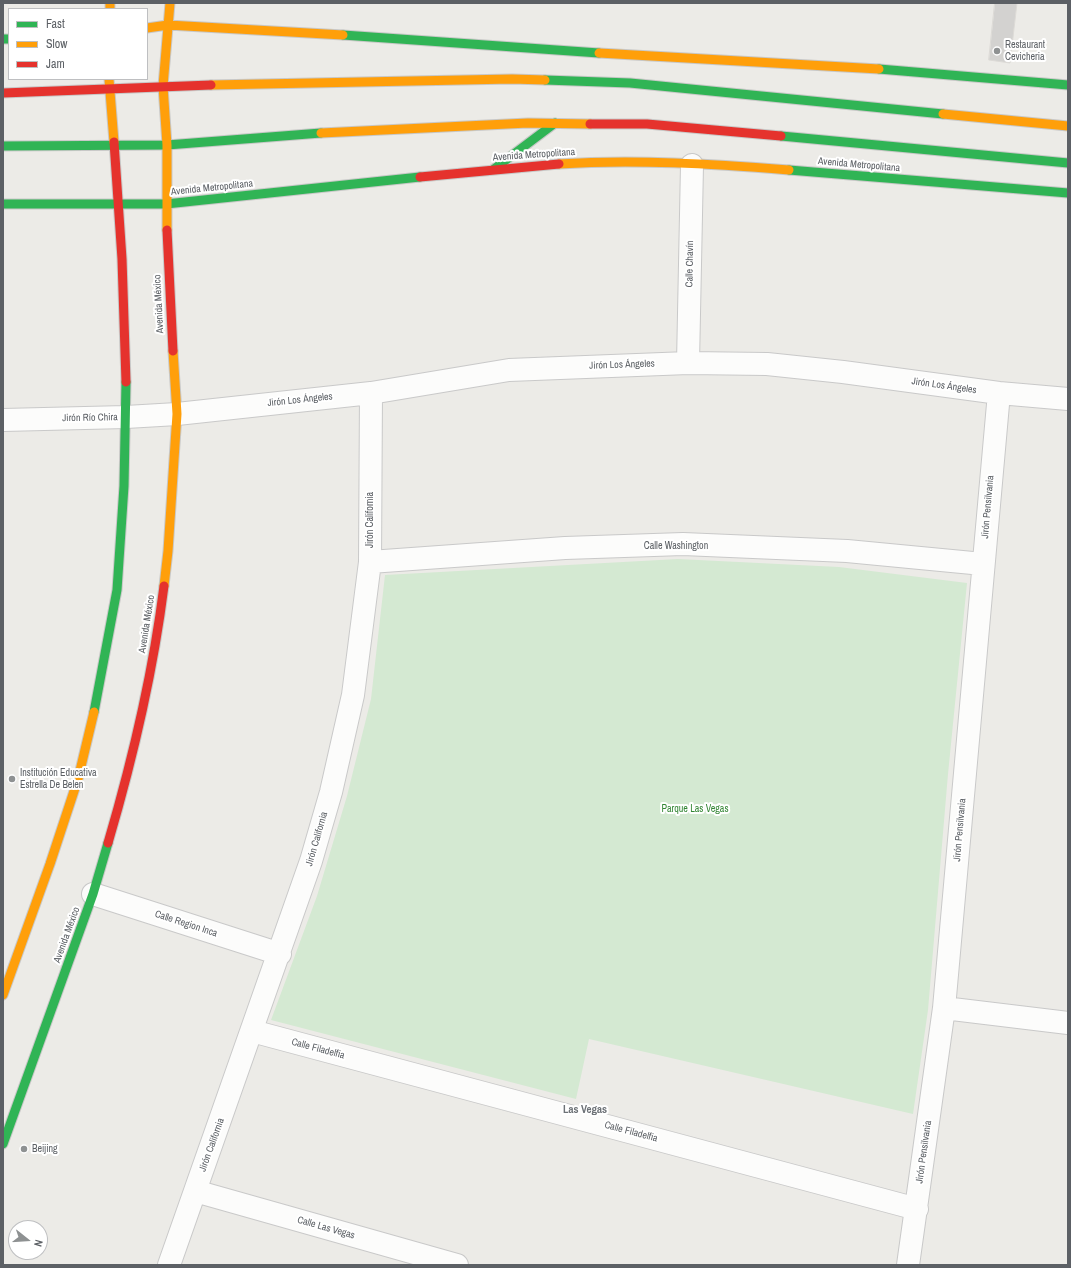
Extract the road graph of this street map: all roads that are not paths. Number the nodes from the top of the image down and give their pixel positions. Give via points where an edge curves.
1 (170, 3) edge
2 (168, 25) junction
3 (148, 28) edge
4 (109, 80) edge
5 (1068, 85) edge
6 (163, 86) junction
7 (110, 90) junction
8 (3, 93) edge
9 (555, 123) junction
10 (1068, 126) edge
11 (114, 144) junction
12 (167, 145) junction
13 (3, 146) edge
14 (1068, 163) edge
15 (692, 165) junction
16 (494, 169) junction
17 (1068, 193) edge
18 (3, 204) edge
19 (118, 204) junction
20 (166, 204) junction
21 (688, 363) junction
22 (371, 393) junction
23 (999, 393) junction
24 (1068, 399) edge
25 (177, 414) junction
26 (126, 417) junction
27 (3, 420) edge
28 (370, 562) junction
29 (983, 564) junction
30 (93, 894) junction
31 (280, 954) junction
32 (5, 981) edge
33 (944, 1008) junction
34 (1068, 1023) edge
35 (252, 1032) junction
36 (3, 1144) edge
37 (195, 1191) junction
38 (917, 1209) junction
39 (169, 1265) edge
40 (457, 1265) edge
41 (908, 1265) edge

1 - 2 main road, Avenida México
2 - 3 main road
2 - 5 main road via 877,69
2 - 6 main road, Avenida México
4 - 7 main road
6 - 7 main road
6 - 10 main road via 512,79 630,83
6 - 12 main road, Avenida México
7 - 8 main road
7 - 11 main road
9 - 12 main road via 340,131
9 - 14 main road via 647,124
9 - 16 main road
11 - 12 main road
11 - 13 main road
11 - 19 main road
12 - 20 main road, Avenida México
15 - 16 main road, Avenida Metropolitana via 591,162
15 - 17 main road, Avenida Metropolitana via 724,165
15 - 21 street, Calle Chavín
16 - 20 main road, Avenida Metropolitana
18 - 19 main road, Avenida Metropolitana
19 - 20 main road, Avenida Metropolitana
19 - 26 main road
20 - 25 main road, Avenida México
21 - 22 street, Jirón Los Ángeles via 508,370
21 - 23 street, Jirón Los Ángeles via 790,367
22 - 25 street, Jirón Los Ángeles
22 - 28 street, Jirón California
23 - 24 street, Jirón Los Ángeles
23 - 29 street, Jirón Pensilvania
25 - 26 street, Jirón Río Chira
25 - 30 main road, Avenida México via 168,552 159,623 125,786
26 - 27 street, Jirón Río Chira
26 - 32 main road via 117,590 96,702 75,786 50,864
28 - 29 street, Calle Washington via 565,548 683,544 847,551
28 - 31 street, Jirón California via 353,695 331,792
29 - 33 street, Jirón Pensilvania
30 - 31 street, Calle Region Inca
30 - 36 main road, Avenida México
31 - 35 street, Jirón California
33 - 34 street
33 - 38 street, Jirón Pensilvania
35 - 37 street, Jirón California
35 - 38 street, Calle Filadelfia
37 - 39 street, Jirón California
37 - 40 street, Calle Las Vegas
38 - 41 street, Jirón Pensilvania

